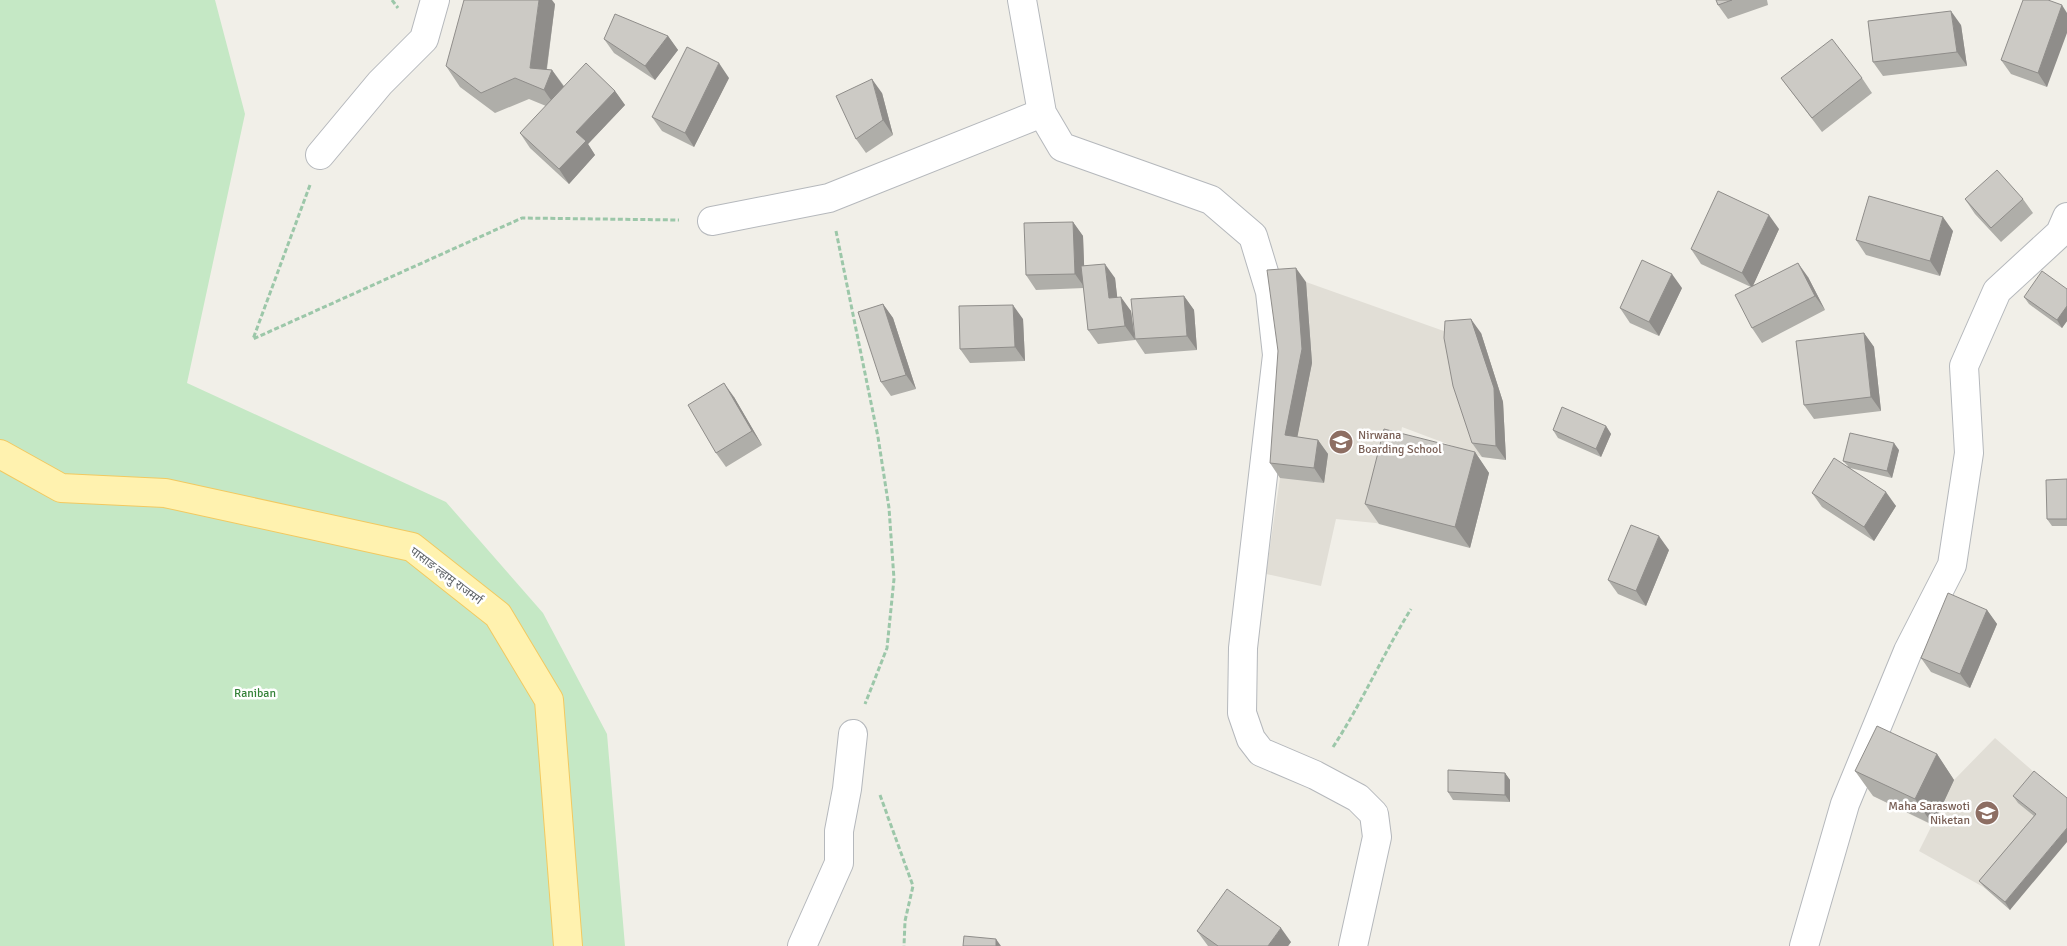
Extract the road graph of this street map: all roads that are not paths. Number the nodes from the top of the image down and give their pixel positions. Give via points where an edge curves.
1 (435, 0) edge
2 (1022, 0) edge
3 (1042, 113) junction
4 (320, 155) road end
5 (2067, 217) edge
6 (712, 221) road end
7 (0, 454) edge
8 (853, 734) road end
9 (568, 946) edge
10 (802, 946) edge
11 (1353, 946) edge
12 (1804, 946) edge

1 - 4 street via 424,39 380,83
2 - 3 street
3 - 6 street via 829,198
3 - 11 street via 1062,147 1211,200 1253,236 1270,292 1277,355 1243,648 1242,713 1251,738 1262,752 1358,798 1374,814 1377,837
5 - 12 street via 2060,233 1997,291 1964,366 1969,453 1952,565 1908,652 1845,804
7 - 9 main road, पासाङ ल्हामु राजमर्ग via 62,488 165,493 412,547 498,615 549,700
8 - 10 street via 839,863

